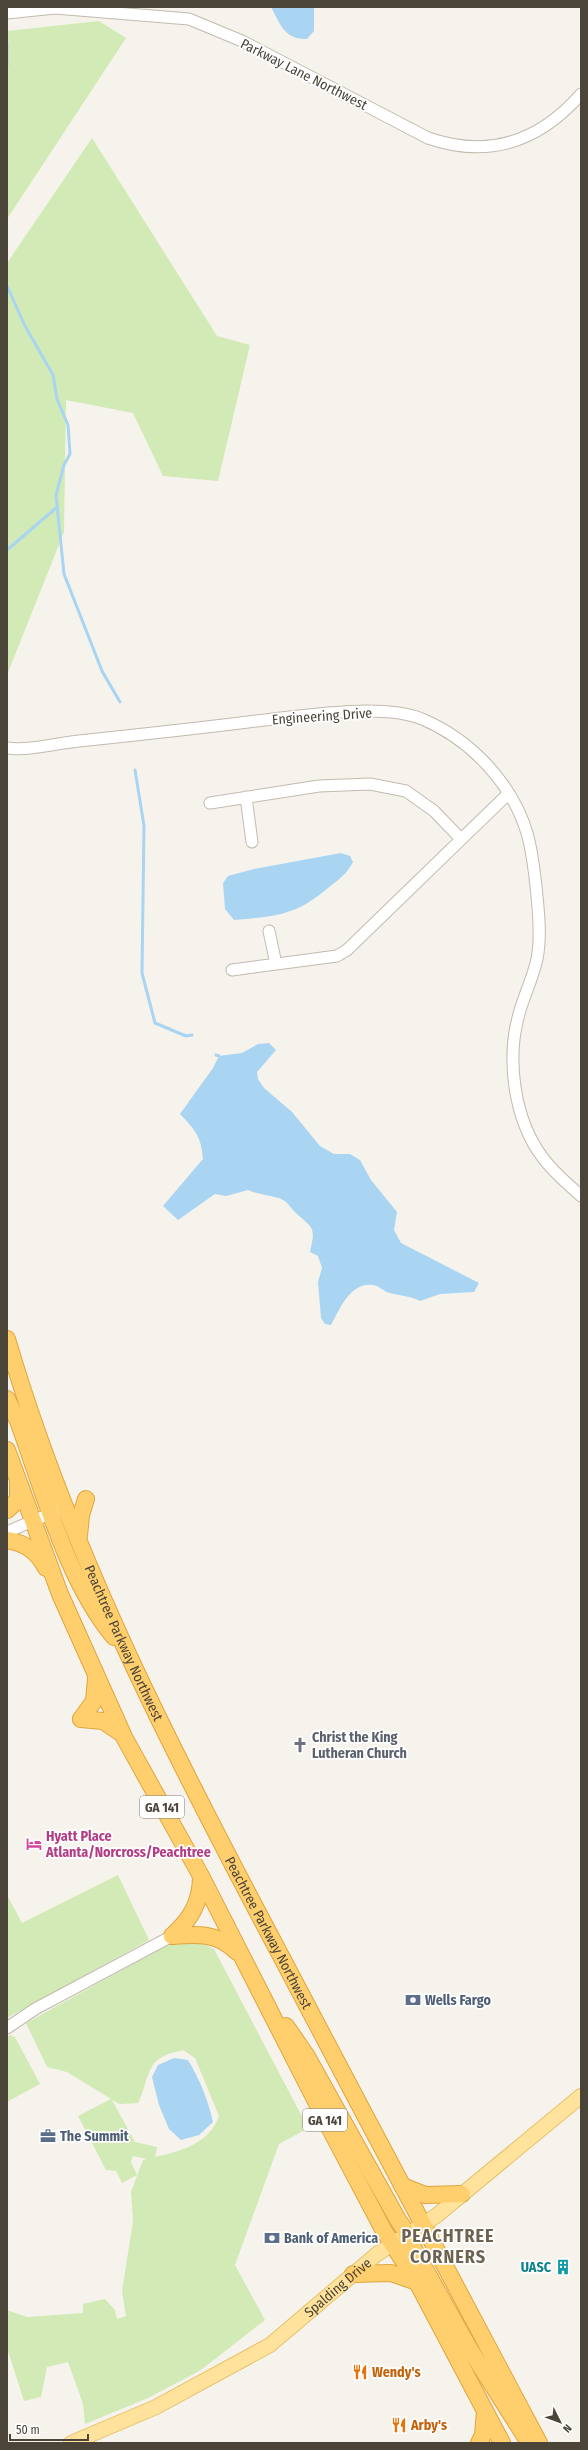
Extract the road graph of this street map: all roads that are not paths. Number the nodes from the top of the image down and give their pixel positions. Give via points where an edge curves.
1 (7, 13) edge
2 (581, 94) edge
3 (8, 749) edge
4 (508, 794) junction
5 (246, 797) junction
6 (210, 803) dead end
7 (461, 839) junction
8 (252, 842) dead end
9 (269, 931) dead end
10 (276, 964) junction
11 (232, 970) dead end
12 (581, 1196) edge
13 (7, 1339) edge
14 (7, 1399) edge
15 (7, 1450) edge
16 (18, 1480) junction
17 (53, 1495) junction
18 (86, 1499) dead end
19 (28, 1503) junction
20 (7, 1510) edge
21 (59, 1510) junction
22 (34, 1520) junction
23 (7, 1532) edge
24 (79, 1539) junction
25 (7, 1540) edge
26 (60, 1594) junction
27 (125, 1650) junction
28 (96, 1678) junction
29 (124, 1737) junction
30 (201, 1876) junction
31 (172, 1936) junction
32 (241, 1956) junction
33 (260, 1994) junction
34 (7, 2028) edge
35 (581, 2096) edge
36 (402, 2186) junction
37 (462, 2194) junction
38 (423, 2224) junction
39 (407, 2234) junction
40 (393, 2244) junction
41 (353, 2274) junction
42 (416, 2282) junction
43 (485, 2411) junction
44 (71, 2443) edge
45 (479, 2443) edge
46 (502, 2443) edge
47 (531, 2443) edge
48 (539, 2443) edge

1 - 2 street, Parkway Lane Northwest via 55,8 189,19 242,41 428,138 458,146 489,147 519,140 547,126
3 - 4 street, Engineering Drive via 324,713 377,711 419,718 443,729 493,771
4 - 7 street
4 - 12 street, Engineering Drive via 527,833 534,866 539,925 537,957 516,1030 516,1093 529,1131 542,1157 560,1178
5 - 6 street
5 - 7 street via 326,786 370,784 406,791 434,811
5 - 8 street
7 - 10 street via 347,950 337,956
9 - 10 street
10 - 11 street
13 - 17 highway
14 - 17 highway
15 - 16 highway, GA 141
16 - 19 highway, GA 141
16 - 20 highway via 18,1500
17 - 19 street
17 - 21 highway
18 - 24 highway via 81,1515
19 - 20 street
19 - 22 highway, GA 141
21 - 22 street
21 - 24 highway, Peachtree Parkway Northwest / GA 141
21 - 27 highway via 89,1603
22 - 23 street
22 - 26 highway, GA 141
24 - 27 highway, Peachtree Parkway Northwest / GA 141
25 - 26 highway via 19,1542 36,1553
26 - 28 highway, GA 141
27 - 36 highway, Peachtree Parkway Northwest / GA 141 via 191,1786
28 - 29 highway, GA 141
28 - 29 highway via 94,1701 81,1719 103,1721 119,1730
29 - 30 highway, GA 141
30 - 31 highway via 200,1895 194,1912
30 - 32 highway, GA 141
31 - 32 highway via 203,1934 216,1937 232,1946
31 - 34 street via 35,2008
32 - 33 highway, GA 141
33 - 39 highway via 306,2055
33 - 40 highway, GA 141
35 - 37 main road, Spalding Drive
36 - 37 highway via 425,2195
36 - 38 highway, Peachtree Parkway Northwest / GA 141
37 - 38 main road, Spalding Drive
38 - 39 main road, Spalding Drive
38 - 48 highway, Peachtree Parkway Northwest / GA 141
39 - 40 main road, Spalding Drive
39 - 47 highway via 469,2348 525,2438
40 - 41 main road, Spalding Drive
40 - 42 highway, GA 141
41 - 42 highway via 392,2273
41 - 44 main road, Spalding Drive via 270,2345 257,2353 156,2407
42 - 43 highway, GA 141
43 - 45 highway via 483,2435
43 - 46 highway, GA 141

